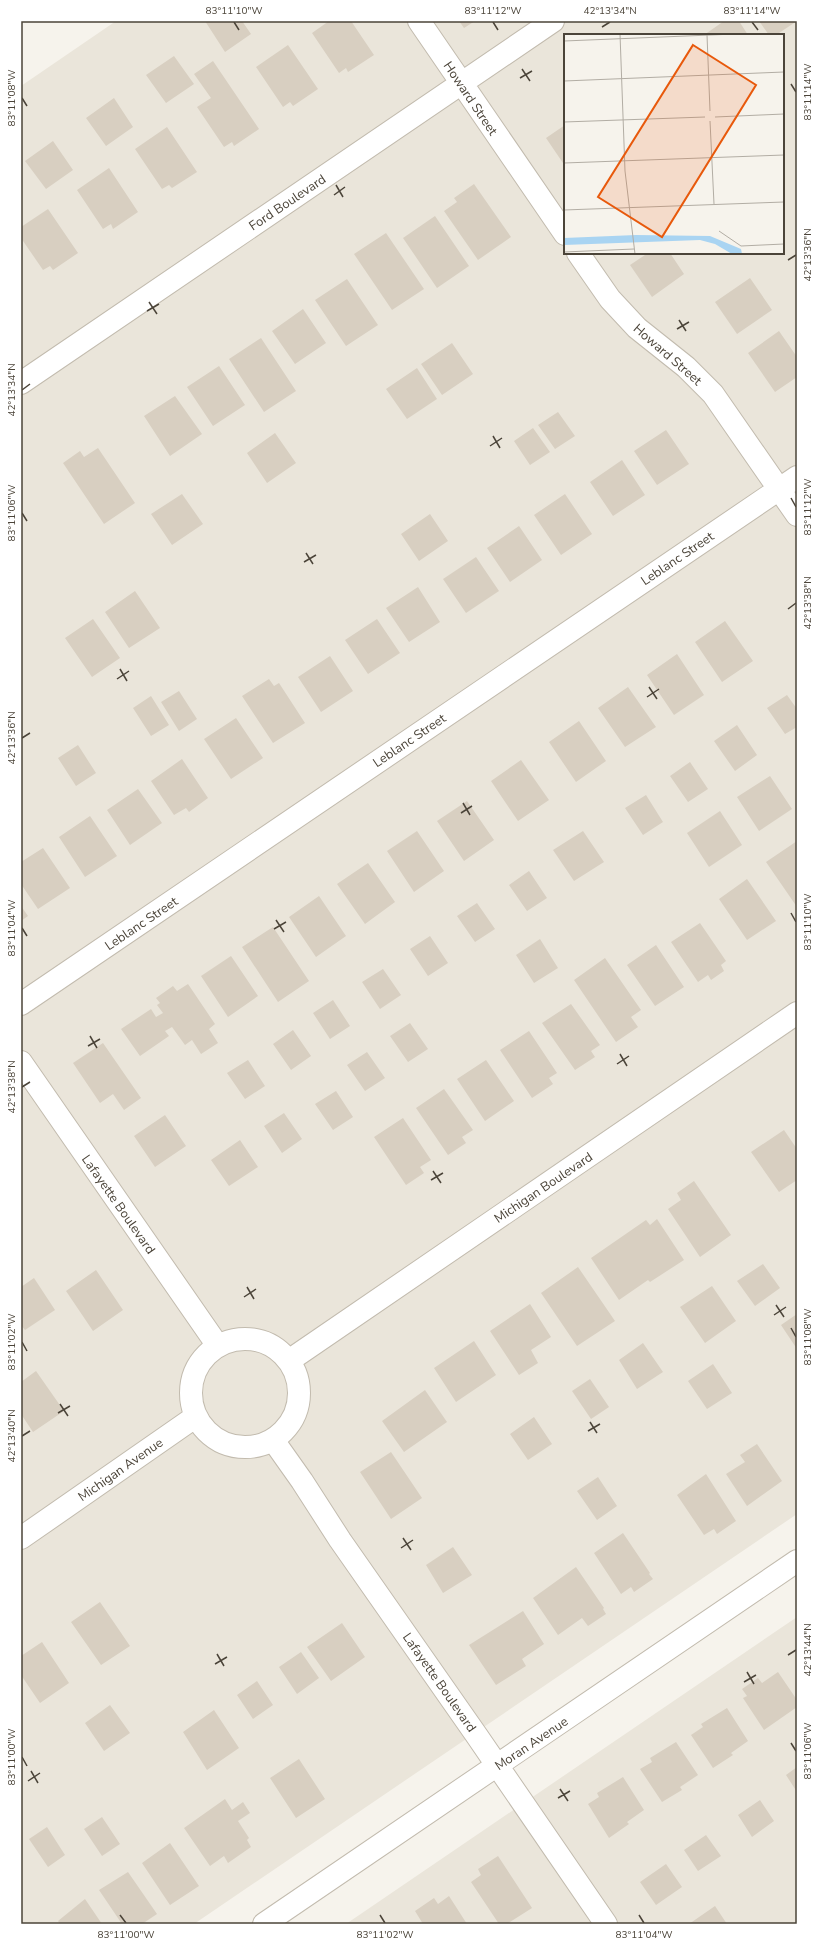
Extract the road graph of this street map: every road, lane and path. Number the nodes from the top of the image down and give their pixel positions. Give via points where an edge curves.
1 (419, 21) edge
2 (553, 21) edge
3 (461, 83) junction
4 (564, 233) edge
5 (579, 254) edge
6 (21, 383) edge
7 (797, 477) edge
8 (779, 489) junction
9 (797, 515) edge
10 (21, 1004) edge
11 (797, 1013) edge
12 (21, 1062) edge
13 (218, 1346) junction
14 (290, 1360) junction
15 (195, 1416) junction
16 (273, 1440) junction
17 (21, 1538) edge
18 (797, 1561) edge
19 (497, 1766) junction
20 (264, 1924) edge
21 (606, 1924) edge

1 - 3 street, Howard Street
2 - 3 street, Ford Boulevard
3 - 4 street, Howard Street
3 - 6 street, Ford Boulevard
5 - 8 street, Howard Street via 610,299 637,328 686,366 713,394
7 - 8 street, Leblanc Street
8 - 9 street, Howard Street
8 - 10 street, Leblanc Street
11 - 14 street, Michigan Boulevard
12 - 13 street, Lafayette Boulevard
13 - 14 street via 243,1338 264,1342 282,1352
13 - 15 street via 204,1356 193,1375 190,1397
14 - 16 street via 300,1392 295,1415 286,1429
15 - 16 street via 207,1433 224,1444 244,1448
15 - 17 street, Michigan Avenue
16 - 19 street, Lafayette Boulevard
18 - 19 street, Moran Avenue
19 - 20 street, Moran Avenue
19 - 21 street, Lafayette Boulevard

